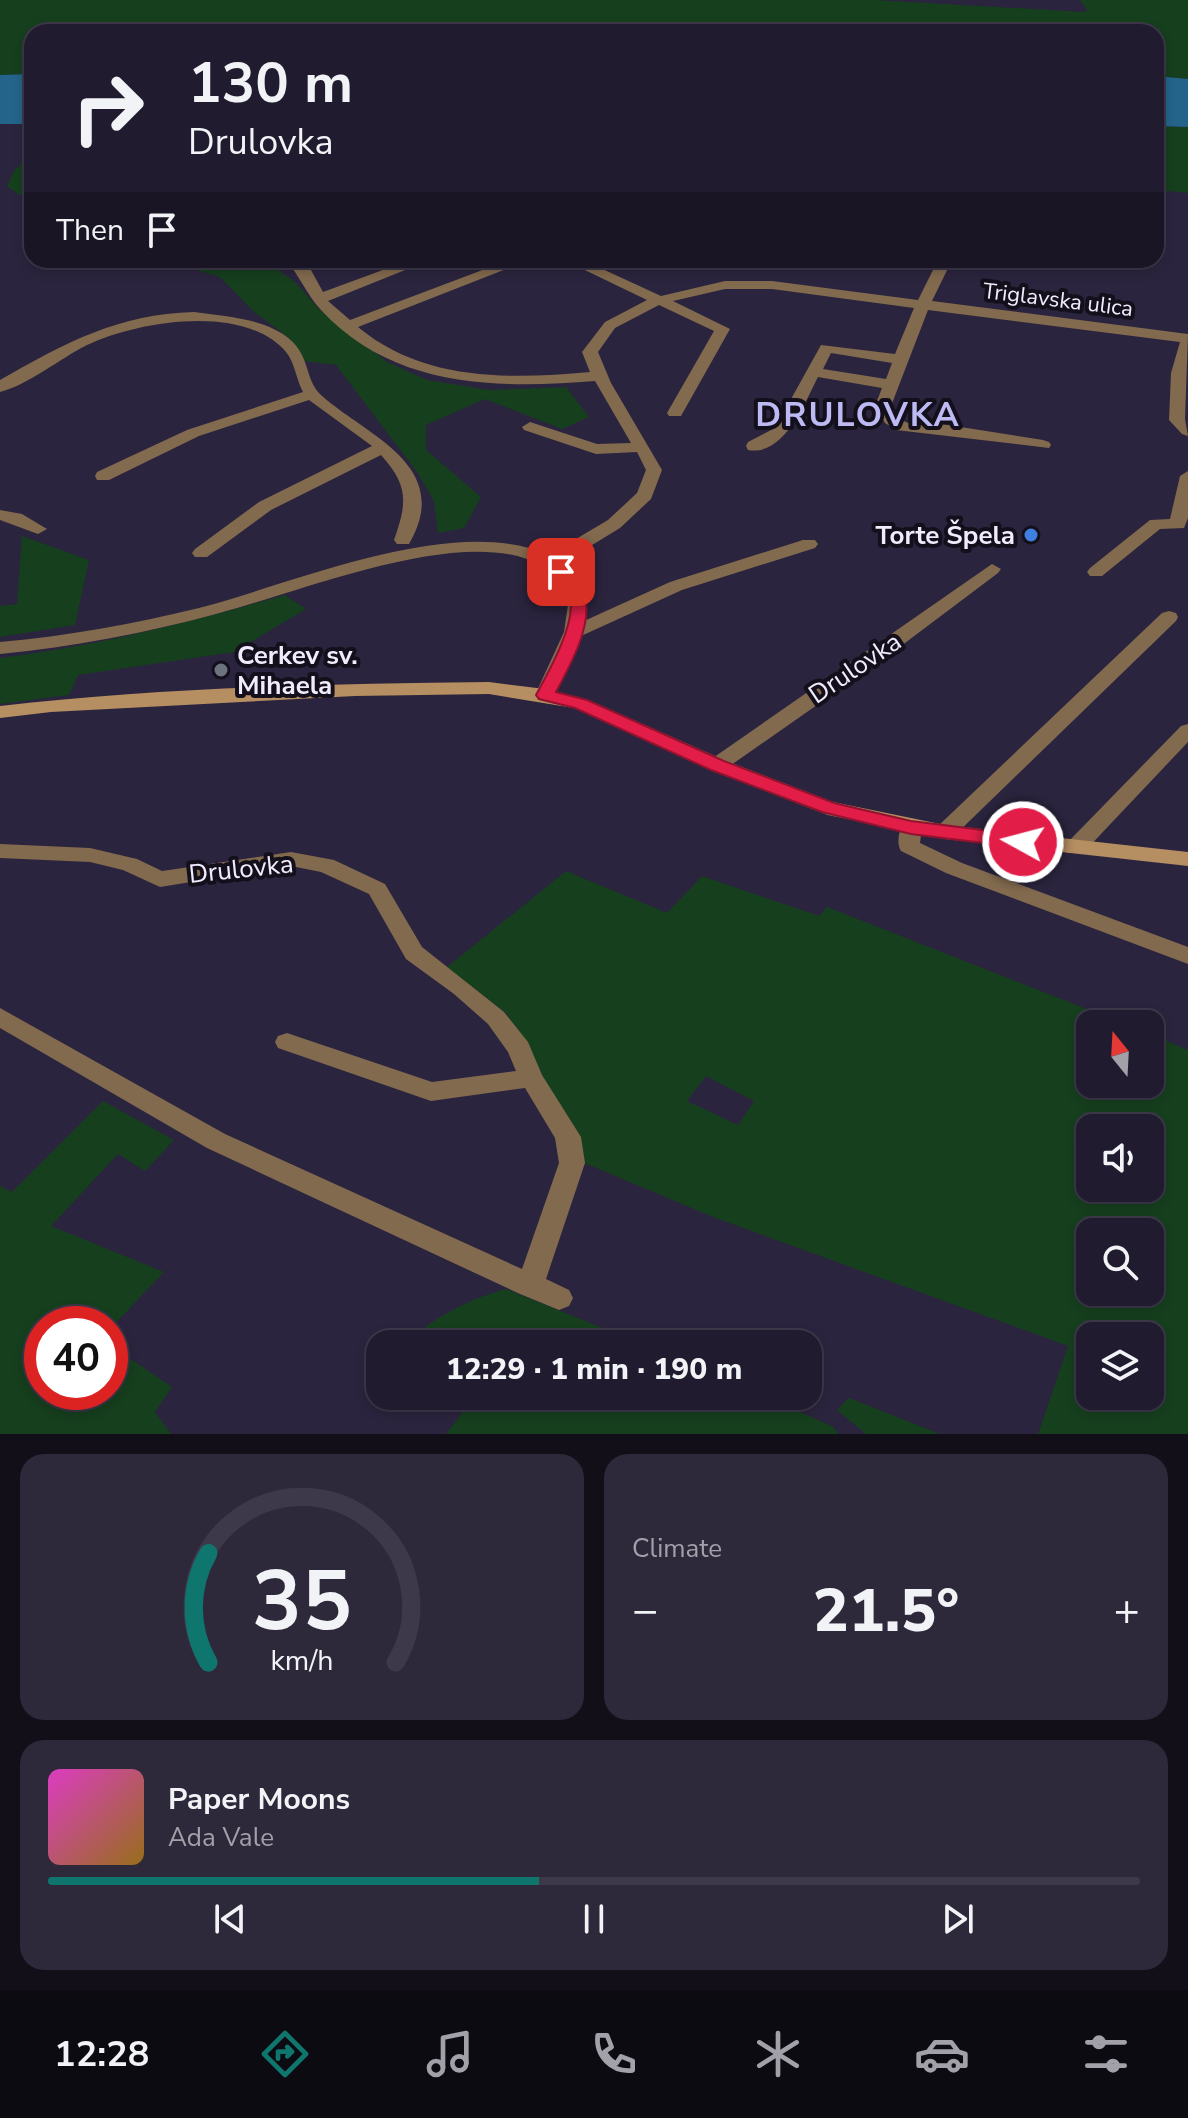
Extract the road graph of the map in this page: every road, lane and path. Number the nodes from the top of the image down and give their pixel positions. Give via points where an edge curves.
1 (302, 268) edge
2 (402, 268) edge
3 (501, 268) edge
4 (588, 268) edge
5 (941, 268) edge
6 (322, 298) junction
7 (656, 301) junction
8 (922, 306) junction
9 (349, 325) junction
10 (1188, 340) edge
11 (901, 360) junction
12 (814, 372) junction
13 (598, 376) junction
14 (891, 385) junction
15 (0, 387) edge
16 (311, 394) junction
17 (675, 413) dead end
18 (530, 427) dead end
19 (1188, 431) edge
20 (1043, 445) dead end
21 (754, 446) dead end
22 (643, 447) junction
23 (382, 448) junction
24 (103, 476) dead end
25 (1188, 476) edge
26 (0, 515) edge
27 (1183, 525) edge
28 (38, 529) dead end
29 (403, 540) dead end
30 (809, 544) dead end
31 (201, 553) dead end
32 (549, 563) junction
33 (992, 569) dead end
34 (1096, 572) dead end
35 (1169, 617) dead end
36 (573, 632) junction
37 (0, 648) edge
38 (545, 695) junction
39 (0, 712) edge
40 (1188, 730) edge
41 (717, 765) junction
42 (911, 828) junction
43 (945, 832) junction
44 (1075, 848) junction
45 (0, 851) edge
46 (1188, 859) edge
47 (1188, 956) edge
48 (0, 1017) edge
49 (287, 1042) dead end
50 (531, 1078) junction
51 (530, 1286) junction
52 (559, 1298) dead end

1 - 6 street
2 - 6 street
3 - 9 street
4 - 7 street
5 - 8 street
6 - 9 street via 325,307
7 - 8 street, Triglavska ulica via 725,285 772,285
7 - 13 street, Triglavska ulica via 610,325 590,352
7 - 17 street via 722,329
8 - 10 street, Triglavska ulica
8 - 11 street
9 - 13 street via 393,357 435,374 483,382
10 - 19 street via 1179,373 1177,420
11 - 12 street via 826,348
11 - 14 street
12 - 14 street
12 - 21 street via 782,431
13 - 22 street
14 - 20 street via 883,406 898,427
15 - 16 street via 107,329 134,321 205,316 279,338 297,354
16 - 23 street
16 - 24 street via 193,433
18 - 22 street via 596,449
22 - 32 street via 654,470 645,495 614,524
23 - 29 street via 412,493 413,510
23 - 31 street via 294,487 235,523
25 - 27 street
26 - 28 street
27 - 34 street via 1156,524
30 - 36 street via 676,586
32 - 36 street via 578,598
32 - 37 street via 515,550 451,546 138,626
33 - 41 street, Drulovka
35 - 43 street
36 - 38 street
38 - 39 street via 489,688 355,690
38 - 41 street via 581,704
40 - 44 street
41 - 42 street via 828,808
42 - 43 street
42 - 47 street via 909,846 954,868
43 - 44 street
44 - 46 street
45 - 50 street, Drulovka via 90,855 129,864 160,879 291,859 326,865 377,889 414,953 496,1018 519,1048
48 - 51 street via 216,1141
49 - 50 street via 431,1092
50 - 51 street, Drulovka via 568,1137 572,1163
51 - 52 street

